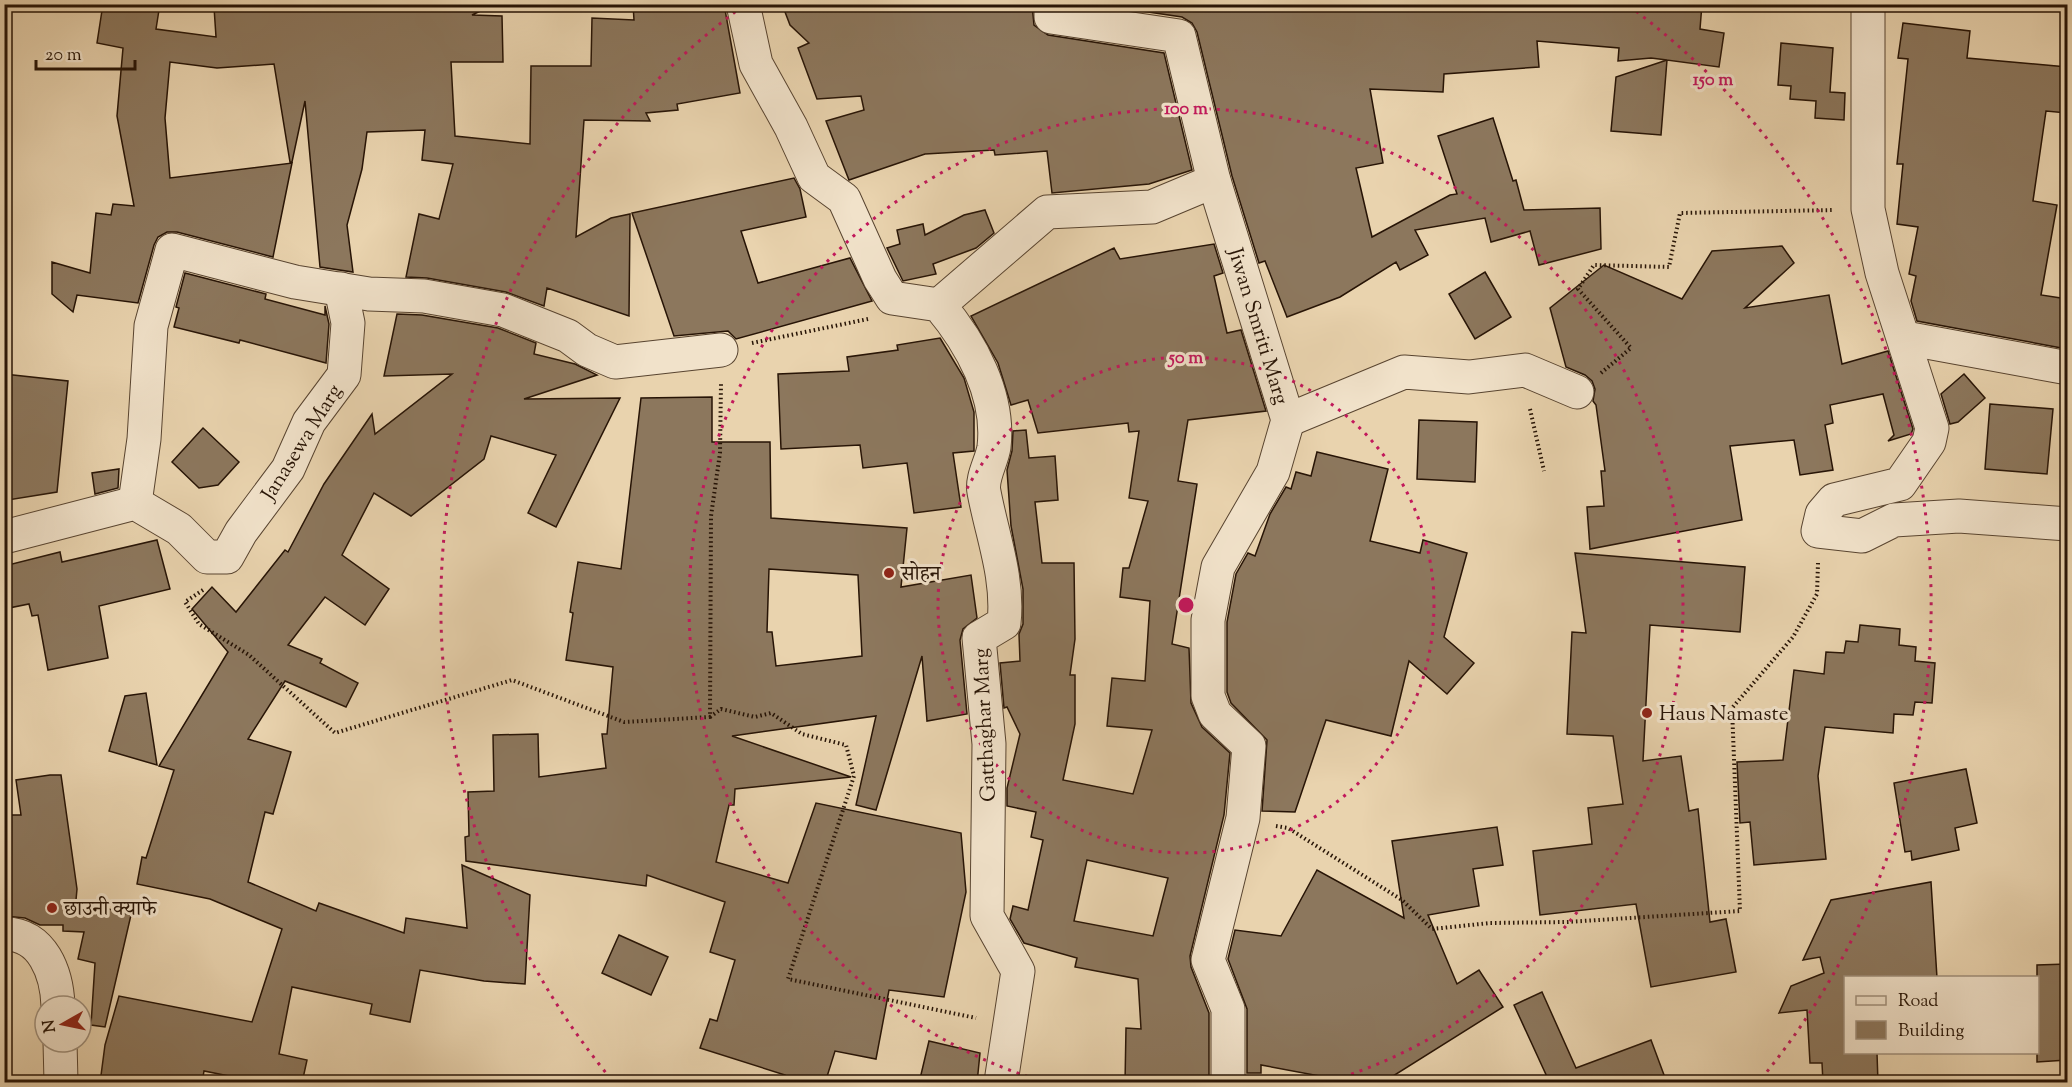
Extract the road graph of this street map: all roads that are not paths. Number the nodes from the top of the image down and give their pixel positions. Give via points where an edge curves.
1 (743, 4) edge
2 (1051, 4) edge
3 (1868, 4) edge
4 (1214, 181) junction
5 (341, 289) junction
6 (939, 305) junction
7 (1905, 338) junction
8 (721, 350) road end
9 (2067, 368) edge
10 (1577, 392) road end
11 (1288, 420) junction
12 (135, 503) junction
13 (2067, 524) edge
14 (4, 537) edge
15 (4, 934) edge
16 (57, 994) edge
17 (60, 1054) edge
18 (61, 1083) edge
19 (1001, 1083) edge
20 (1228, 1083) edge

1 - 6 street via 756,64 814,177 844,199 892,298
2 - 4 street, Jiwan Smriti Marg via 1051,17 1179,36
3 - 7 street via 1868,209 1882,273
4 - 6 street via 1152,207 1047,212
4 - 11 street, Jiwan Smriti Marg
5 - 8 street via 424,296 503,310 568,336 587,350 615,362
5 - 12 street, Janasewa Marg via 348,323 344,375 309,422 288,469 227,557 207,556 178,529
5 - 12 street via 295,282 172,250 151,326 144,439
6 - 19 street, Gatthaghar Marg via 963,334 993,403 994,447 983,488 1006,598 1004,623 979,638 989,744 987,916 1018,971
7 - 9 street
7 - 13 street via 1932,428 1929,442 1900,484 1834,500 1822,514 1818,531 1862,536 1894,520 1959,516
10 - 11 street via 1525,370 1469,377 1404,372
11 - 20 street, Jiwan Smriti Marg via 1273,472 1218,567 1208,620 1208,696 1215,714 1249,746 1243,818 1208,960 1228,1009
12 - 14 street
15 - 16 street via 16,934 45,956 54,973
17 - 18 street

